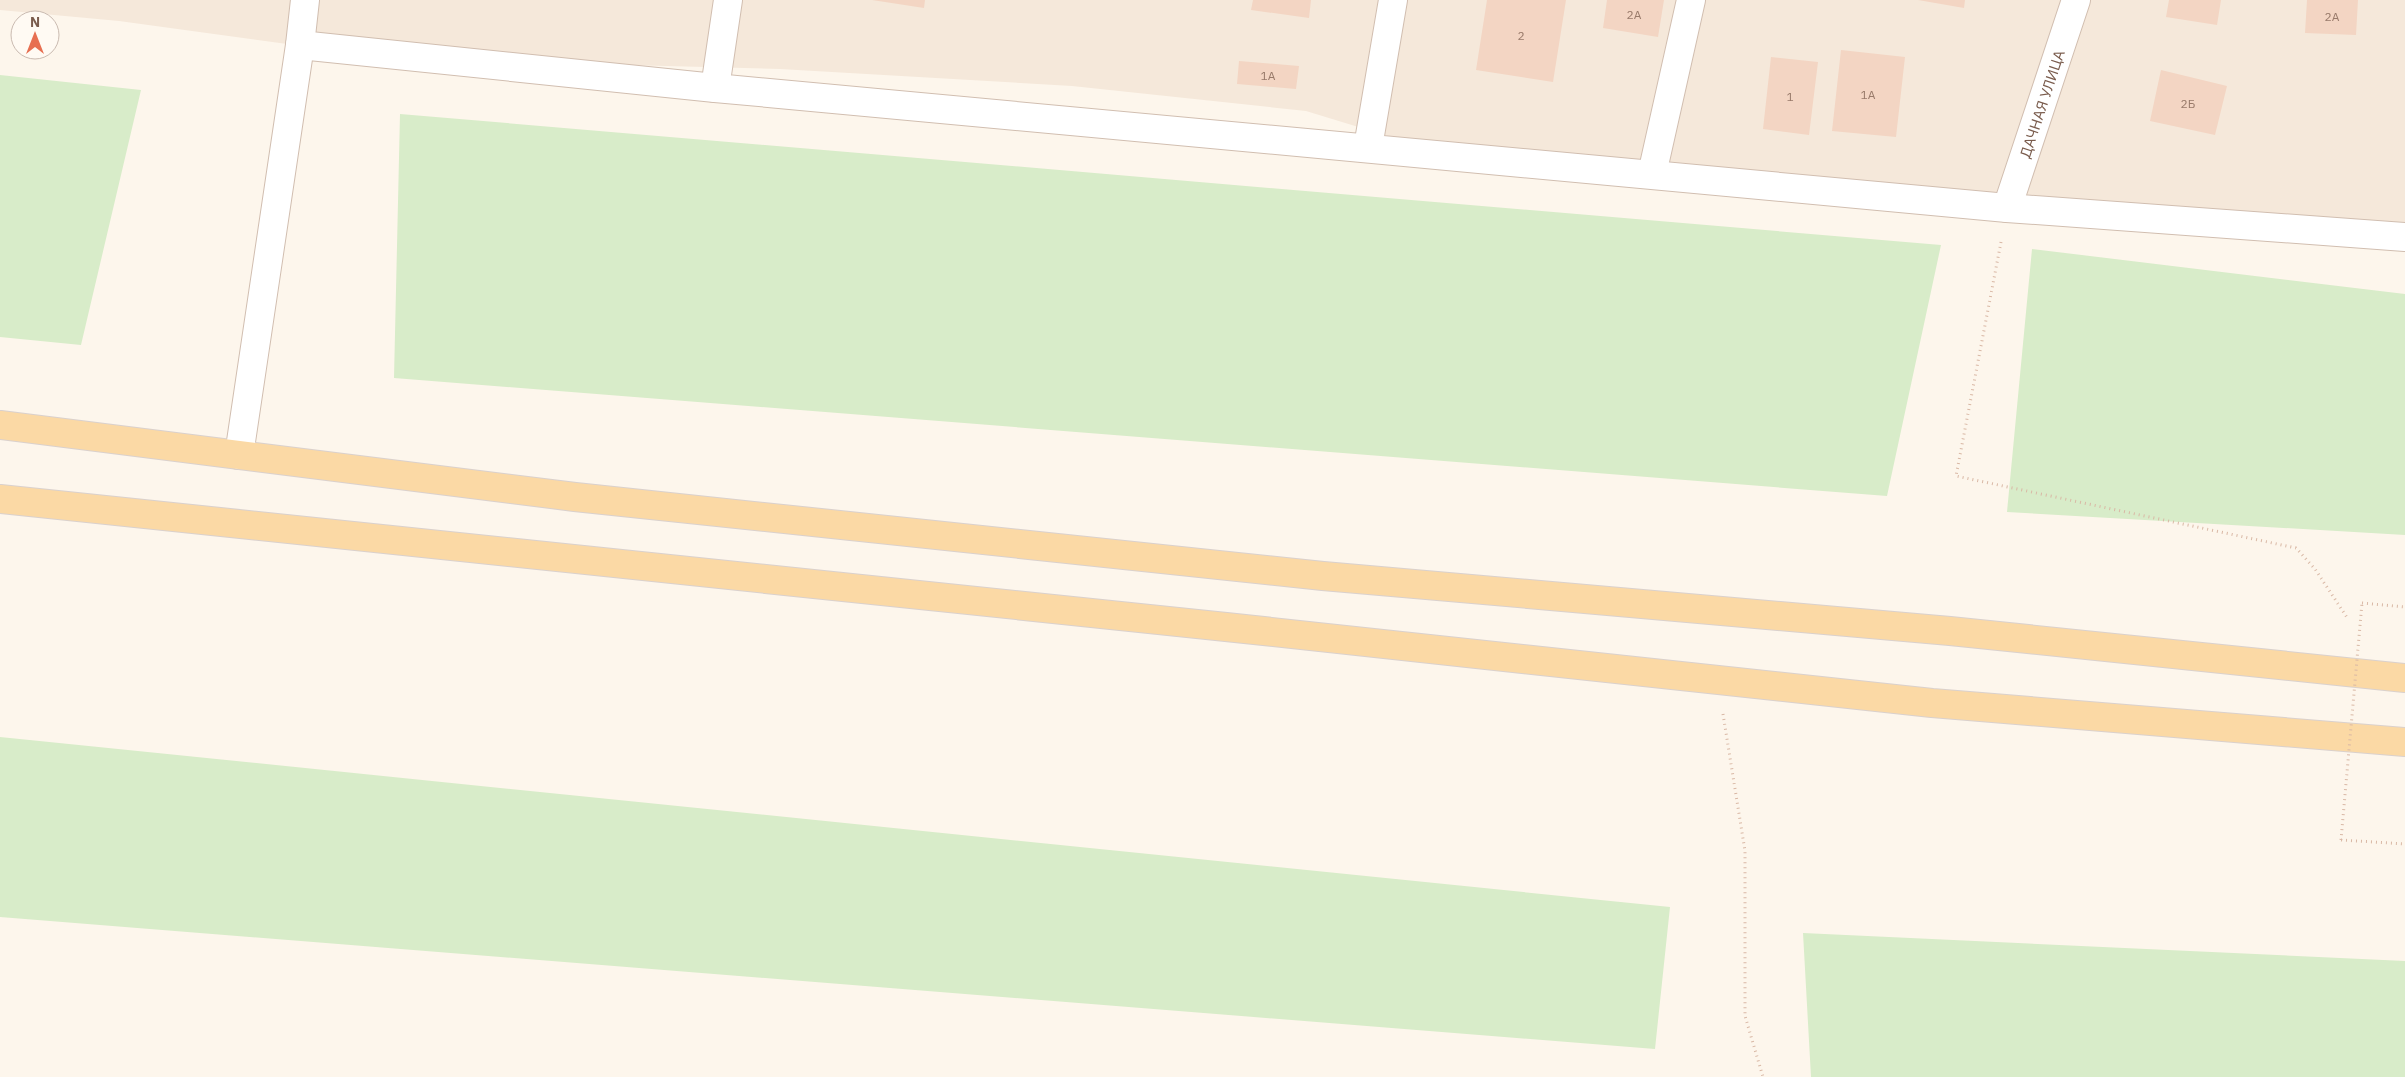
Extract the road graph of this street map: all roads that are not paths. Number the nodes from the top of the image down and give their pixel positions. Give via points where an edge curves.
1 (305, 0) edge
2 (728, 0) edge
3 (1393, 0) edge
4 (1691, 0) edge
5 (2076, 0) edge
6 (300, 45) junction
7 (716, 88) junction
8 (1368, 147) junction
9 (1652, 174) junction
10 (2007, 208) junction
11 (2405, 237) edge
12 (0, 425) edge
13 (239, 455) junction
14 (0, 499) edge
15 (2405, 678) edge
16 (2405, 742) edge

1 - 6 street
2 - 7 street
3 - 8 street
4 - 9 street
5 - 10 street, ДАЧНАЯ УЛИЦА
6 - 7 street
6 - 13 street
7 - 8 street
8 - 9 street
9 - 10 street
10 - 11 street
12 - 13 main road
13 - 15 main road via 585,498 1323,576 1950,631
14 - 16 main road via 1932,703

